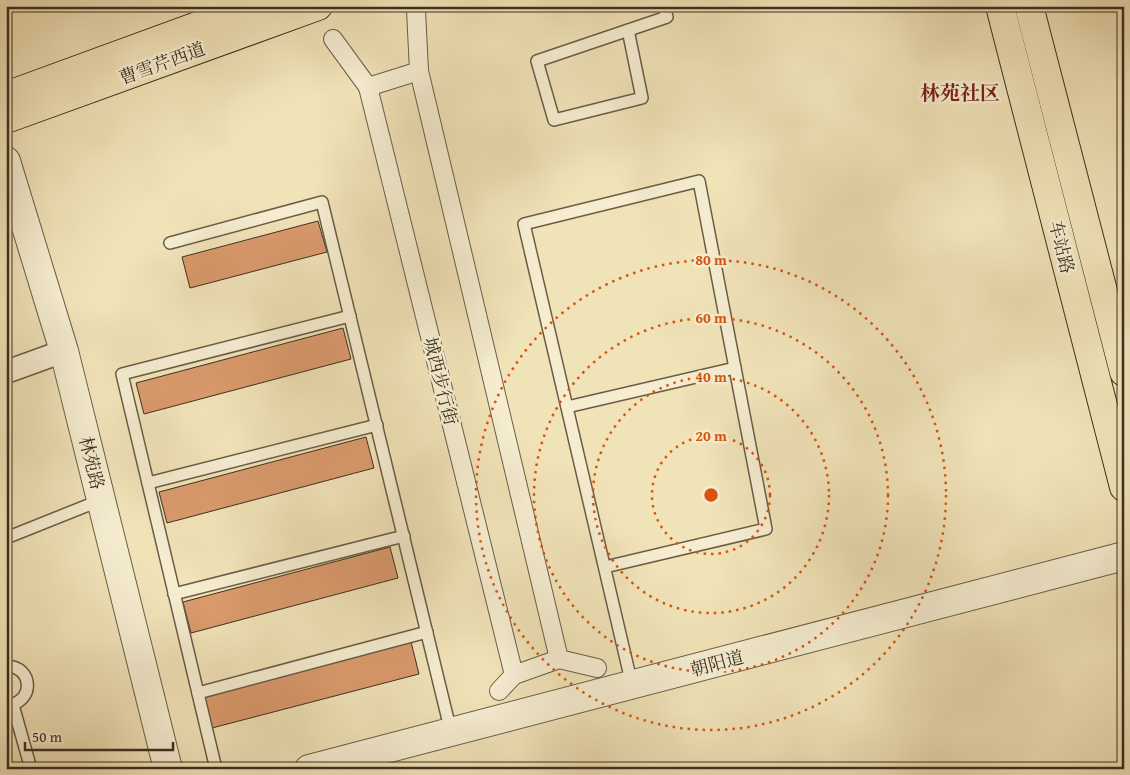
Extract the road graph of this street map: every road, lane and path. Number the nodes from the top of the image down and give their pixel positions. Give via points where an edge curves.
1 (252, 6) edge
2 (318, 6) edge
3 (664, 6) edge
4 (1000, 6) edge
5 (1029, 6) edge
6 (416, 10) dead end
7 (628, 30) junction
8 (333, 40) dead end
9 (419, 71) junction
10 (368, 87) junction
11 (6, 96) edge
12 (6, 119) edge
13 (8, 172) edge
14 (170, 243) dead end
15 (350, 316) junction
16 (64, 351) junction
17 (735, 368) junction
18 (6, 372) edge
19 (1124, 372) edge
20 (567, 407) junction
21 (376, 426) junction
22 (148, 483) junction
23 (1124, 487) edge
24 (101, 500) junction
25 (404, 536) junction
26 (6, 538) edge
27 (1124, 556) edge
28 (605, 567) junction
29 (174, 594) junction
30 (427, 632) junction
31 (559, 659) junction
32 (6, 666) edge
33 (597, 668) dead end
34 (514, 675) junction
35 (632, 685) junction
36 (499, 691) dead end
37 (198, 693) junction
38 (10, 705) edge
39 (452, 732) junction
40 (31, 769) edge
41 (168, 769) edge
42 (216, 769) edge
43 (309, 769) edge

1 - 11 main road, 曹雪芹西道
2 - 12 main road, 曹雪芹西道
3 - 7 lane via 667,16
4 - 23 main road, 车站路
5 - 19 main road, 车站路
6 - 9 street
7 - 7 lane via 537,61 554,120 642,98
8 - 10 street
9 - 10 street
9 - 31 street
10 - 34 street, 城西步行街
13 - 16 street, 林苑路
14 - 15 lane via 322,202
15 - 21 lane
15 - 22 lane via 122,374
16 - 18 street
16 - 24 street, 林苑路
17 - 20 lane
17 - 20 lane via 699,181 524,224
17 - 28 lane via 766,529
20 - 28 lane
21 - 22 lane
21 - 25 lane
22 - 29 lane
24 - 26 lane
24 - 41 street, 林苑路
25 - 29 lane
25 - 30 lane
27 - 35 street, 朝阳道
28 - 35 lane
29 - 37 lane
30 - 37 lane
30 - 39 lane
31 - 33 street
31 - 34 street
32 - 38 lane via 23,672 28,685 24,698
34 - 36 street
35 - 39 street, 朝阳道
37 - 42 lane
38 - 40 lane
39 - 43 street, 朝阳道

